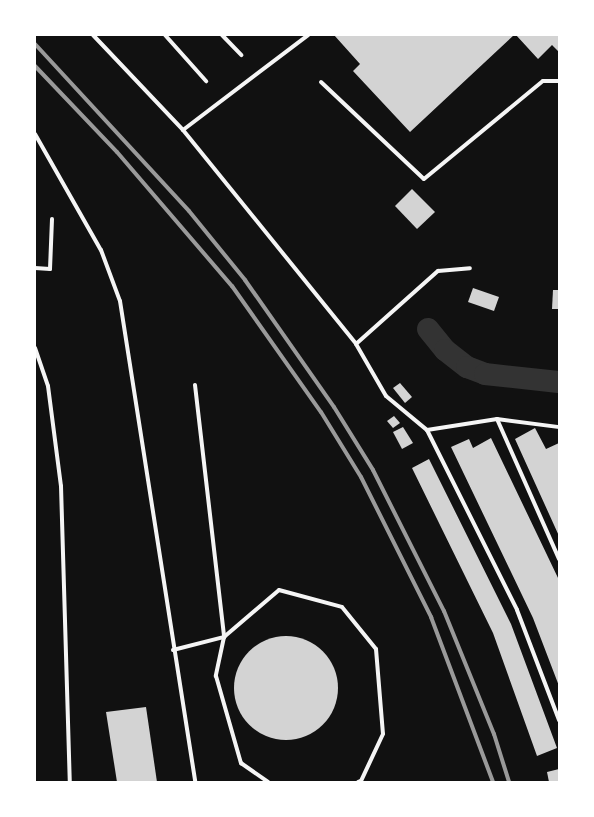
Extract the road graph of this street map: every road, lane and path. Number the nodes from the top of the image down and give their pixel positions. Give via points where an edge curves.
1 (93, 35) edge
2 (165, 35) edge
3 (222, 35) edge
4 (308, 35) edge
5 (241, 55) dead end
6 (206, 81) dead end
7 (559, 81) edge
8 (321, 82) dead end
9 (183, 130) junction
10 (35, 134) edge
11 (52, 219) dead end
12 (35, 268) edge
13 (470, 268) dead end
14 (356, 344) junction
15 (35, 348) edge
16 (195, 385) dead end
17 (497, 419) junction
18 (559, 427) edge
19 (427, 430) junction
20 (559, 559) edge
21 (224, 636) junction
22 (173, 650) junction
23 (559, 720) edge
24 (70, 782) edge
25 (195, 782) edge
26 (268, 782) edge
27 (358, 782) edge

1 - 9 lane
2 - 6 lane
3 - 5 lane
4 - 9 lane
7 - 8 lane via 543,81 424,179
9 - 14 lane
10 - 22 lane via 101,250 120,301
11 - 12 lane via 50,269
13 - 14 lane via 438,271
14 - 19 lane via 386,396
15 - 24 lane via 48,386 61,486
16 - 21 lane
17 - 18 lane
17 - 19 lane
17 - 20 lane
19 - 23 lane via 517,610
21 - 22 lane
21 - 26 lane via 216,676 242,762
21 - 27 lane via 280,590 342,607 376,649 383,734
22 - 25 lane

